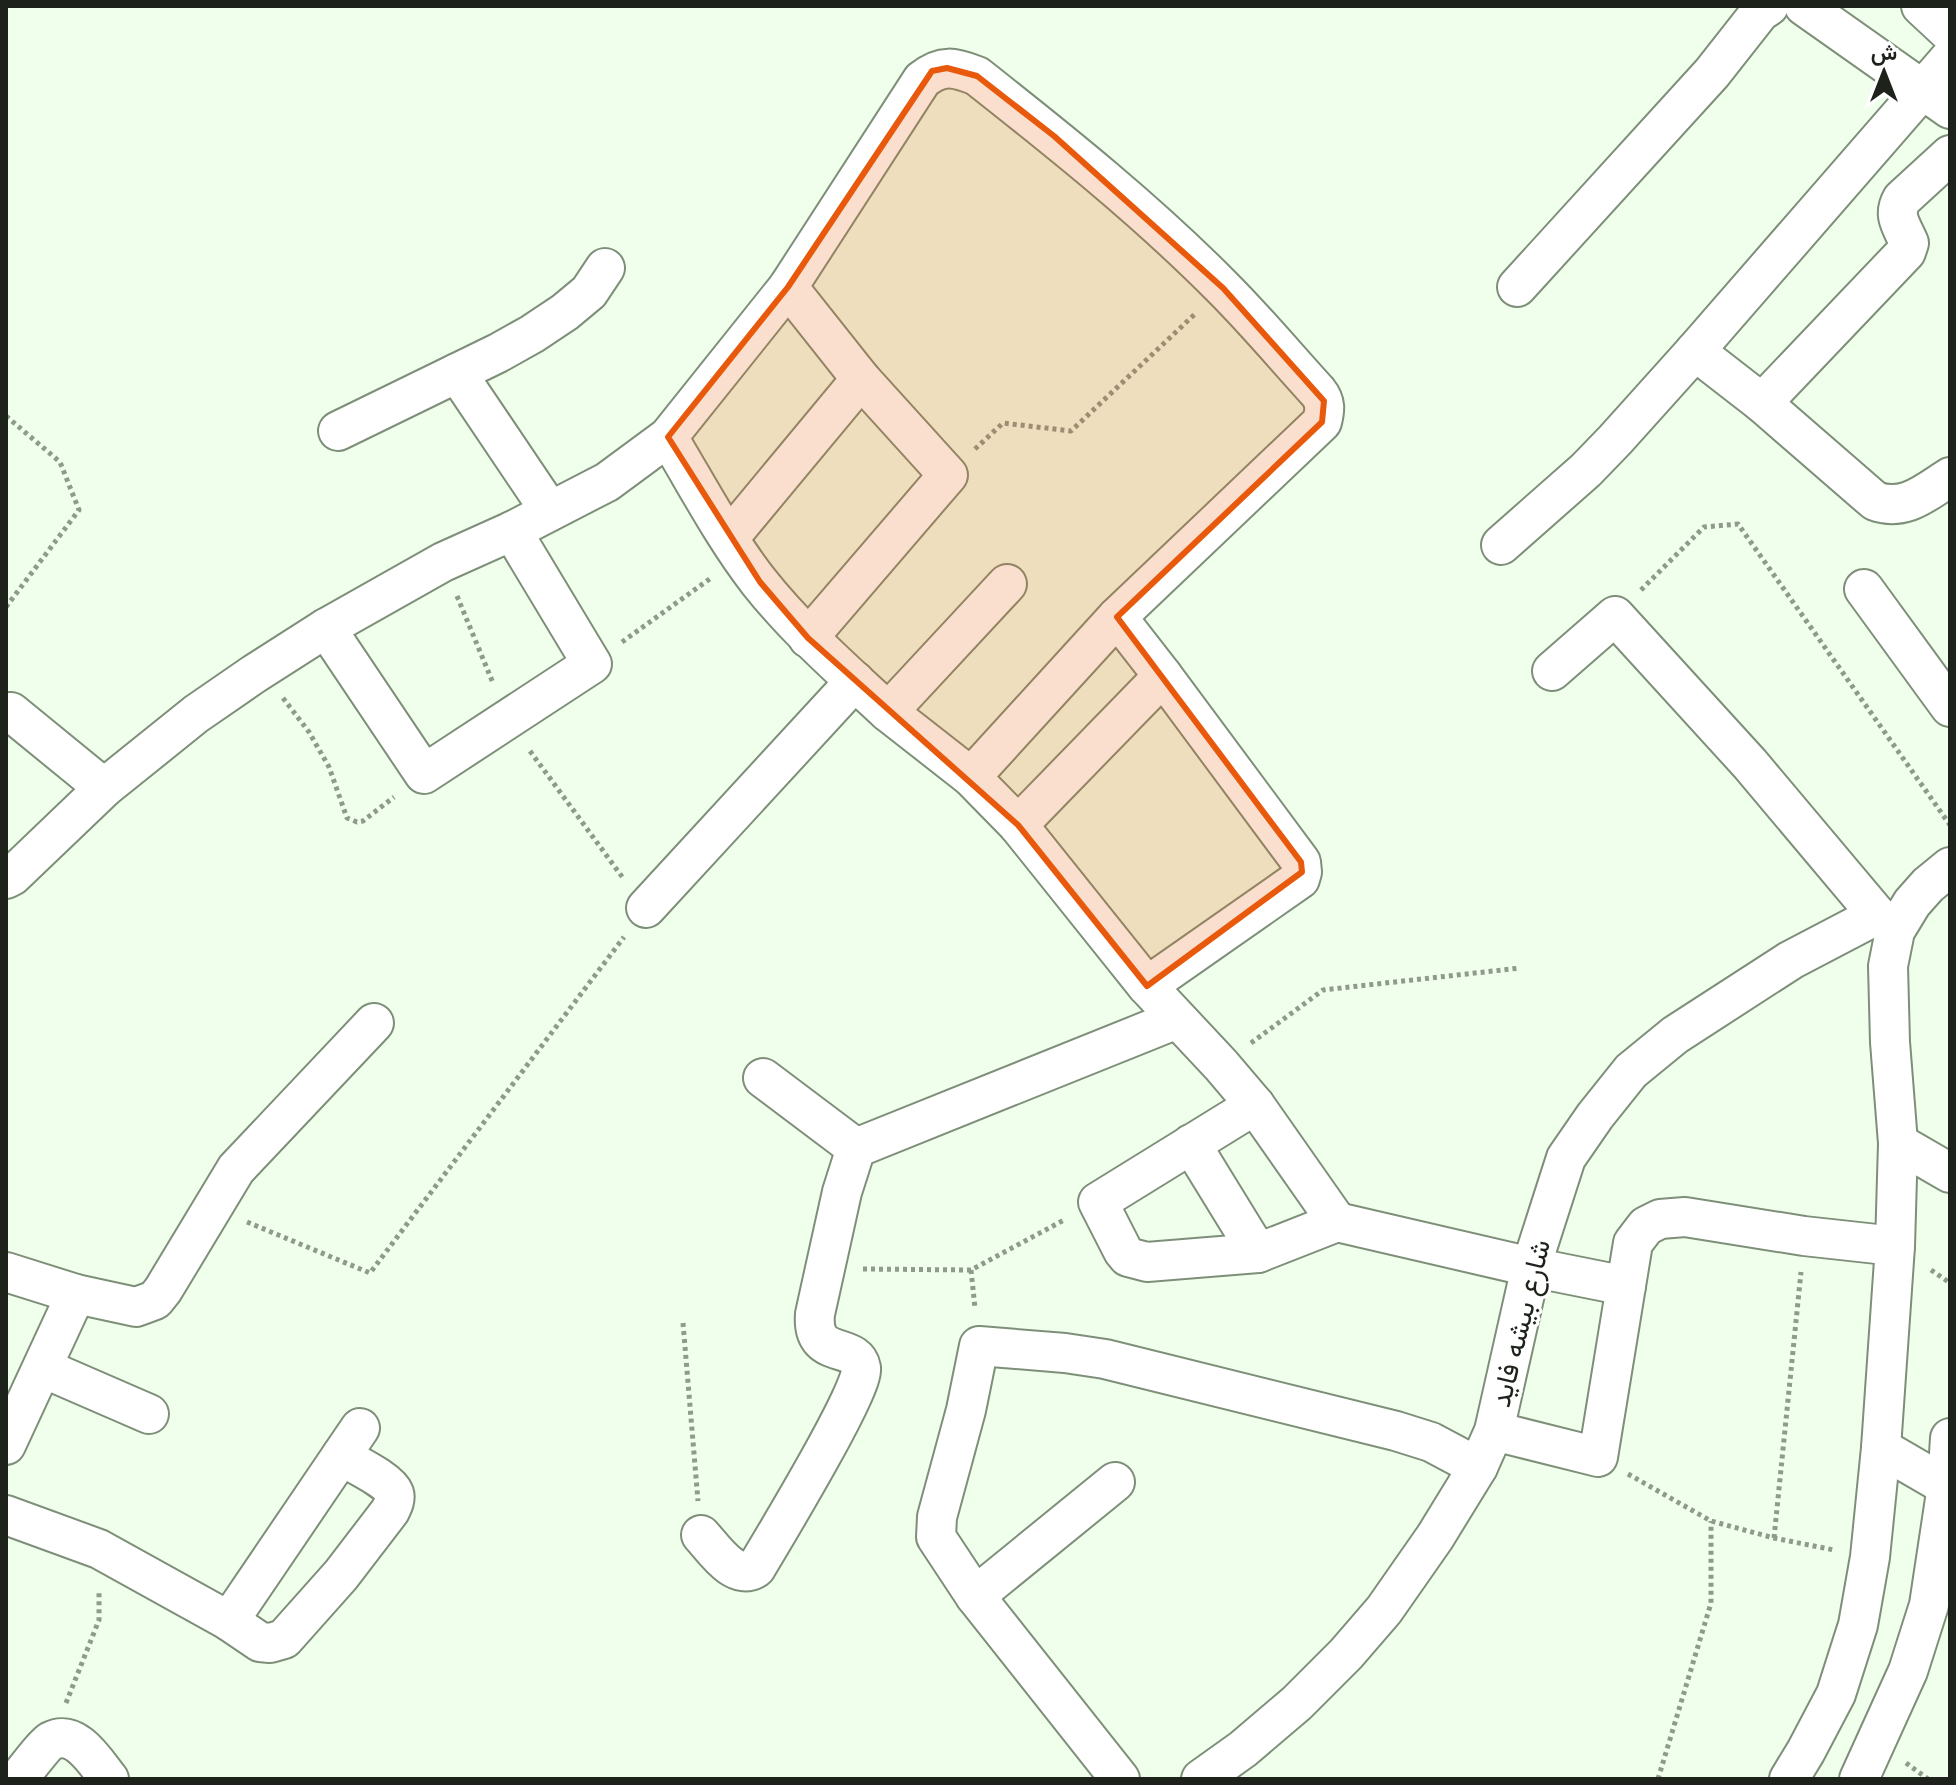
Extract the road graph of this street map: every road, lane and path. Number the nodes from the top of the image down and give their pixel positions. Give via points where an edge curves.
1 (1769, 6) edge
2 (1804, 6) edge
3 (1942, 28) edge
4 (1936, 99) edge
5 (1950, 155) edge
6 (605, 268) dead end
7 (788, 287) junction
8 (1517, 287) dead end
9 (1223, 288) junction
10 (1695, 351) junction
11 (457, 373) junction
12 (861, 379) junction
13 (1762, 403) junction
14 (6, 416) edge
15 (338, 431) dead end
16 (668, 437) junction
17 (948, 475) junction
18 (1950, 477) edge
19 (550, 511) junction
20 (512, 531) junction
21 (1501, 545) dead end
22 (735, 547) junction
23 (443, 562) junction
24 (1007, 584) dead end
25 (1864, 589) dead end
26 (6, 607) edge
27 (1615, 616) junction
28 (1117, 617) junction
29 (326, 628) junction
30 (808, 638) junction
31 (592, 664) junction
32 (1552, 671) dead end
33 (254, 674) junction
34 (1163, 676) junction
35 (855, 681) junction
36 (1950, 707) edge
37 (888, 712) junction
38 (8, 713) edge
39 (508, 719) junction
40 (424, 774) junction
41 (971, 777) junction
42 (104, 788) junction
43 (1018, 825) junction
44 (1950, 825) edge
45 (1950, 867) edge
46 (6, 879) edge
47 (646, 908) junction
48 (1886, 923) junction
49 (1520, 968) dead end
50 (1147, 986) junction
51 (1177, 1019) junction
52 (374, 1023) dead end
53 (1221, 1065) junction
54 (763, 1078) dead end
55 (1255, 1105) junction
56 (1898, 1143) junction
57 (1191, 1144) junction
58 (856, 1148) junction
59 (1950, 1173) edge
60 (1098, 1202) junction
61 (213, 1208) junction
62 (1337, 1222) junction
63 (1804, 1236) junction
64 (1895, 1246) junction
65 (1258, 1253) junction
66 (1531, 1267) junction
67 (826, 1268) junction
68 (6, 1272) edge
69 (1626, 1286) junction
70 (76, 1294) junction
71 (683, 1323) dead end
72 (43, 1368) junction
73 (149, 1414) dead end
74 (1494, 1431) junction
75 (1950, 1438) edge
76 (6, 1445) edge
77 (1881, 1448) junction
78 (1598, 1457) junction
79 (1478, 1467) junction
80 (1115, 1482) dead end
81 (1949, 1487) edge
82 (6, 1515) edge
83 (1711, 1521) junction
84 (701, 1535) joint
85 (1774, 1538) junction
86 (99, 1549) junction
87 (1870, 1557) junction
88 (975, 1596) junction
89 (229, 1621) junction
90 (51, 1741) junction
91 (1798, 1765) edge
92 (1860, 1778) edge
93 (18, 1779) edge
94 (109, 1779) edge
95 (1120, 1779) edge
96 (1201, 1779) edge
97 (1658, 1779) edge

1 - 8 street
2 - 4 street
3 - 4 street
4 - 10 street
5 - 13 street via 1897,208 1909,243 1906,252
6 - 11 street via 589,292 565,312
7 - 9 street via 922,80 947,68 977,76 1054,136
7 - 12 street
7 - 16 street
9 - 17 path via 1071,431 1003,423
9 - 28 street via 1318,392 1324,401 1322,422
10 - 13 street
10 - 21 street via 1586,470
11 - 15 street
11 - 19 street
12 - 17 street
12 - 22 street
13 - 18 street via 1875,501 1903,504
14 - 26 path via 60,462 79,510
16 - 19 street via 607,482
16 - 22 street
17 - 30 street
19 - 20 street
20 - 23 street
20 - 31 street
22 - 30 street
22 - 31 path
23 - 29 street
23 - 39 path
24 - 37 street
25 - 36 street
27 - 32 street
27 - 44 path via 1704,527 1738,524
27 - 48 street
28 - 34 street
28 - 41 street
29 - 33 street
29 - 40 street
30 - 35 street
31 - 39 street
33 - 40 path via 284,698 309,732 352,821 368,818
33 - 42 street
34 - 43 street
34 - 50 street via 1301,862 1302,872 1300,879
35 - 37 street
35 - 47 street
37 - 41 street
38 - 42 street
39 - 40 street
39 - 47 path
41 - 43 street
42 - 46 street
43 - 50 street
45 - 48 street
47 - 61 path via 370,1273
48 - 56 street
48 - 66 street, شارع بيشه فايد via 1791,960 1675,1035 1631,1071 1566,1158
49 - 53 path via 1323,990
50 - 51 street
51 - 53 street
51 - 58 street
52 - 61 street via 236,1169
53 - 55 street
54 - 58 street
55 - 57 street
55 - 62 street
56 - 59 street
56 - 64 street
57 - 60 street
57 - 65 street
58 - 67 street
60 - 65 street via 1123,1251 1135,1260
60 - 67 path via 971,1270
61 - 70 street via 155,1300 136,1307
62 - 65 street
62 - 66 street
63 - 64 street
63 - 69 street via 1685,1217 1660,1219 1646,1226 1633,1243
63 - 85 path
64 - 77 street
66 - 69 street
66 - 74 street, شارع بيشه فايد
67 - 84 street via 814,1326 822,1343 861,1365 855,1391 756,1568 734,1569
68 - 70 street
69 - 78 street
70 - 72 street
71 - 84 path
72 - 73 street
72 - 76 street
74 - 78 street
74 - 79 street, شارع بيشه فايد
75 - 81 street
77 - 81 street
77 - 87 street
78 - 83 path
79 - 88 street via 1396,1431 1105,1359 979,1346 936,1528 940,1544
79 - 96 street, شارع بيشه فايد via 1384,1610 1346,1654 1297,1703
80 - 88 street
81 - 92 street via 1929,1605 1908,1671
82 - 86 street
83 - 85 path
83 - 97 path via 1711,1603
85 - 87 path
86 - 89 street
86 - 90 path via 99,1620
87 - 91 street via 1858,1625 1836,1694
88 - 95 street
89 - 89 street via 351,1442 394,1491 390,1511 284,1639 260,1642
90 - 93 street
90 - 94 street via 68,1738 79,1744
91 - 92 street

